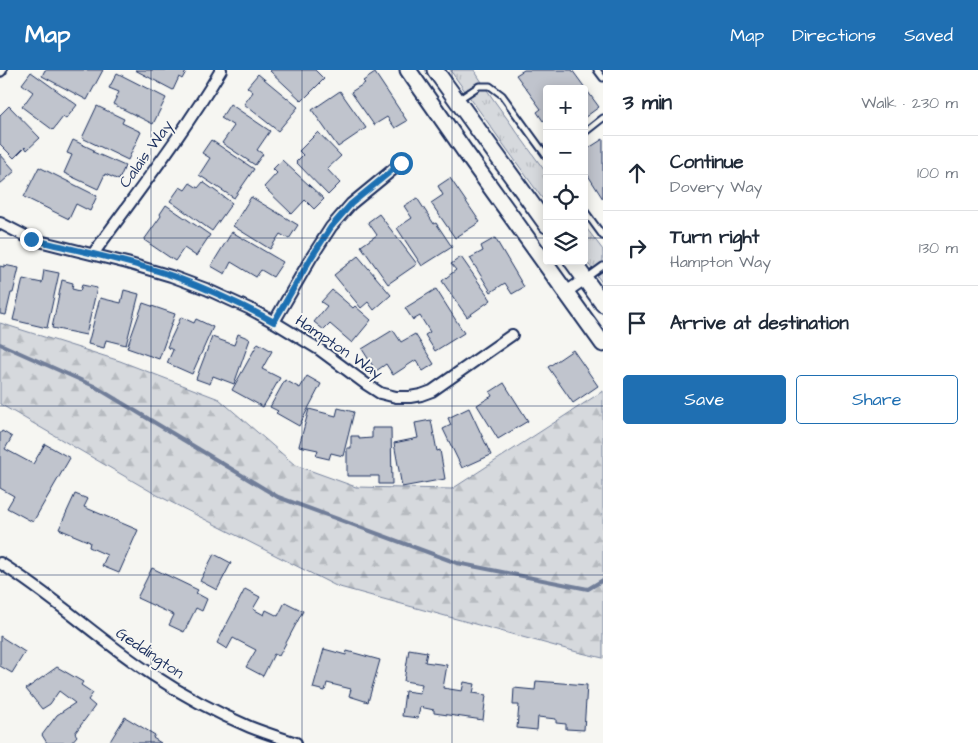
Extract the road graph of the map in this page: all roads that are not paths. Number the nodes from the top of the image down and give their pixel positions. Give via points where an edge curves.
1 (221, 70) edge
2 (408, 70) edge
3 (435, 70) edge
4 (597, 70) edge
5 (603, 78) edge
6 (458, 100) junction
7 (603, 118) edge
8 (588, 130) edge
9 (543, 151) edge
10 (401, 163) dead end
11 (588, 215) edge
12 (543, 220) edge
13 (0, 223) edge
14 (603, 236) edge
15 (93, 254) junction
16 (575, 265) edge
17 (603, 266) edge
18 (585, 279) junction
19 (566, 292) junction
20 (603, 304) edge
21 (274, 322) junction
22 (512, 335) dead end
23 (603, 344) edge
24 (0, 563) edge
25 (296, 743) edge

1 - 15 street, Calais Way
2 - 19 main road
3 - 6 main road
4 - 5 lane
6 - 9 lane via 479,86 490,86 502,95
6 - 12 main road
7 - 8 lane
10 - 21 street via 351,204 331,227
11 - 14 lane
13 - 15 street, Hampton Way via 31,239
15 - 21 street, Hampton Way via 197,285
16 - 18 main road
17 - 18 lane
18 - 19 street
18 - 20 main road
19 - 23 main road
21 - 22 street, Hampton Way via 380,393 396,397 432,391
24 - 25 street, Geddington via 153,676 250,727

